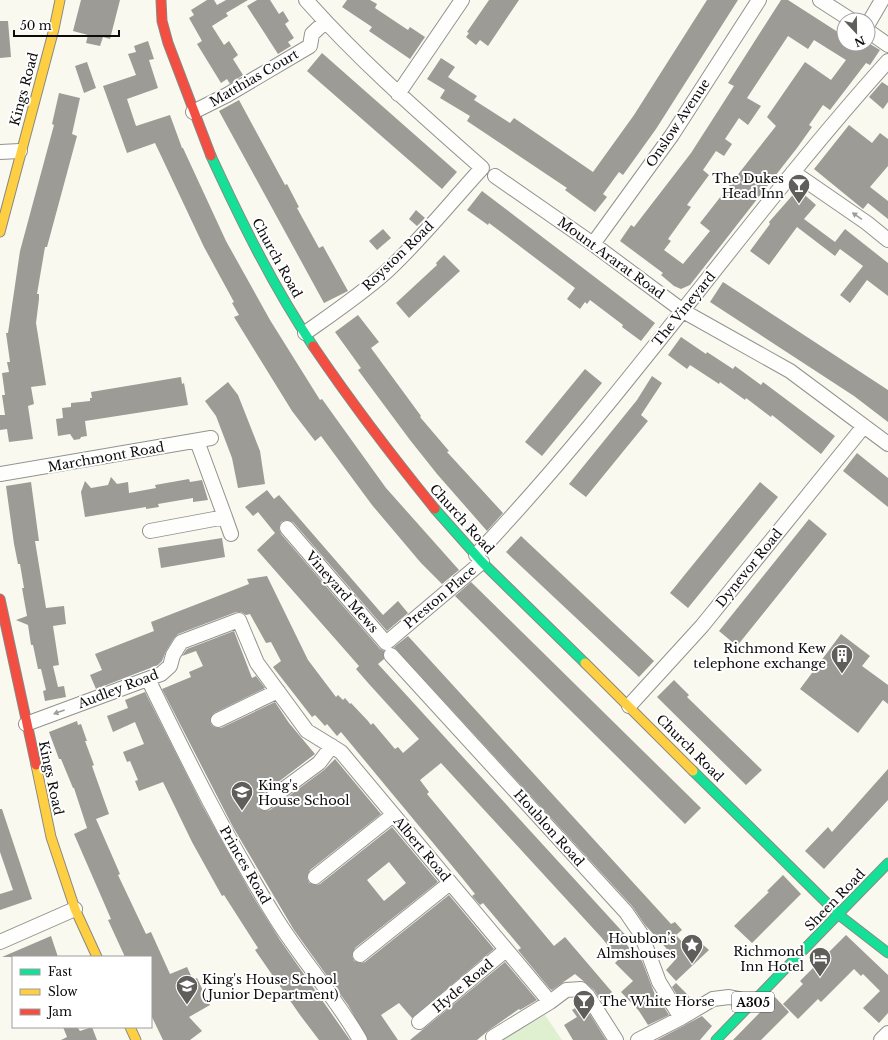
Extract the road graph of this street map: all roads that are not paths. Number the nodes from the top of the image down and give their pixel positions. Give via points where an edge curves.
1 (60, 0) edge
2 (161, 0) edge
3 (306, 0) edge
4 (462, 0) edge
5 (759, 0) edge
6 (820, 0) edge
7 (882, 0) edge
8 (839, 12) edge
9 (875, 12) edge
10 (326, 22) junction
11 (876, 36) edge
12 (888, 44) edge
13 (888, 60) edge
14 (398, 94) junction
15 (193, 112) junction
16 (20, 151) junction
17 (0, 152) edge
18 (793, 172) junction
19 (495, 176) dead end
20 (0, 232) edge
21 (888, 240) edge
22 (594, 244) junction
23 (682, 311) junction
24 (304, 333) junction
25 (864, 426) junction
26 (211, 438) dead end
27 (197, 441) junction
28 (888, 444) edge
29 (0, 474) edge
30 (225, 518) junction
31 (287, 528) dead end
32 (150, 531) dead end
33 (231, 534) dead end
34 (479, 558) junction
35 (0, 599) edge
36 (239, 620) joint
37 (398, 633) joint
38 (391, 655) dead end
39 (148, 679) junction
40 (278, 691) junction
41 (629, 706) junction
42 (218, 720) dead end
43 (26, 724) junction
44 (332, 746) junction
45 (265, 803) dead end
46 (393, 815) junction
47 (888, 863) edge
48 (315, 877) dead end
49 (450, 883) junction
50 (75, 909) junction
51 (839, 915) junction
52 (0, 942) edge
53 (506, 950) junction
54 (888, 953) edge
55 (360, 955) dead end
56 (97, 956) edge
57 (550, 1002) junction
58 (752, 1004) junction
59 (681, 1018) junction
60 (419, 1022) dead end
61 (130, 1028) edge
62 (888, 1033) edge
63 (493, 1037) dead end
64 (136, 1040) edge
65 (360, 1040) edge
66 (616, 1040) edge
67 (638, 1040) edge
68 (716, 1040) edge
69 (881, 1040) edge

1 - 16 main road, Kings Road
2 - 15 main road, Church Road via 164,30
3 - 10 street
4 - 14 street
5 - 22 street, Onslow Avenue via 666,145
6 - 8 street
7 - 9 street
10 - 14 street
10 - 15 street, Matthias Court via 312,34 310,46
11 - 12 street
13 - 18 street, The Vineyard
14 - 24 street, Royston Road via 482,168 385,273
15 - 24 main road, Church Road via 226,190
16 - 17 street
16 - 20 main road, Kings Road
21 -> 18 street via 868,223
18 - 23 street, The Vineyard
19 - 22 street, Mount Ararat Road
22 - 23 street, Mount Ararat Road
23 - 25 street, Mount Ararat Road via 790,371
23 - 34 street, The Vineyard
24 - 34 main road, Church Road via 334,380 392,458 435,511
25 - 28 street, Mount Ararat Road
25 - 41 street, Dynevor Road via 702,626
26 - 27 street, Marchmont Road
27 - 29 street, Marchmont Road
27 - 30 street
30 - 32 street
30 - 33 street
31 - 37 street, Vineyard Mews via 386,643
34 - 37 street, Preston Place
34 - 41 main road, Church Road
35 - 43 main road, Kings Road
36 - 39 street, Audley Road via 181,642 170,666 161,674
36 - 40 street, Albert Road via 257,663
38 - 59 street, Houblon Road via 626,912 641,934 659,982
39 -> 43 street, Audley Road
39 - 65 street, Princes Road via 185,756 255,884 296,949
40 - 42 street
40 - 44 street, Albert Road via 307,731
41 - 51 main road, Church Road
43 - 50 main road, Kings Road via 51,837
44 - 45 street via 318,763
44 - 46 street, Albert Road via 341,752
46 - 48 street
46 - 49 street, Albert Road
47 - 51 main road, Sheen Road / A305
49 - 53 street, Albert Road
49 - 55 street
50 - 52 street
50 - 56 main road, Kings Road
51 - 54 main road, Church Road
51 - 58 main road, Sheen Road / A305
53 - 57 street, Albert Road
53 - 60 street, Hyde Road
57 - 63 street
57 - 66 street via 566,990 581,989
58 - 59 street via 739,998 713,999
58 - 68 main road, Sheen Road / A305
59 - 67 street
61 - 64 main road
62 - 69 street

